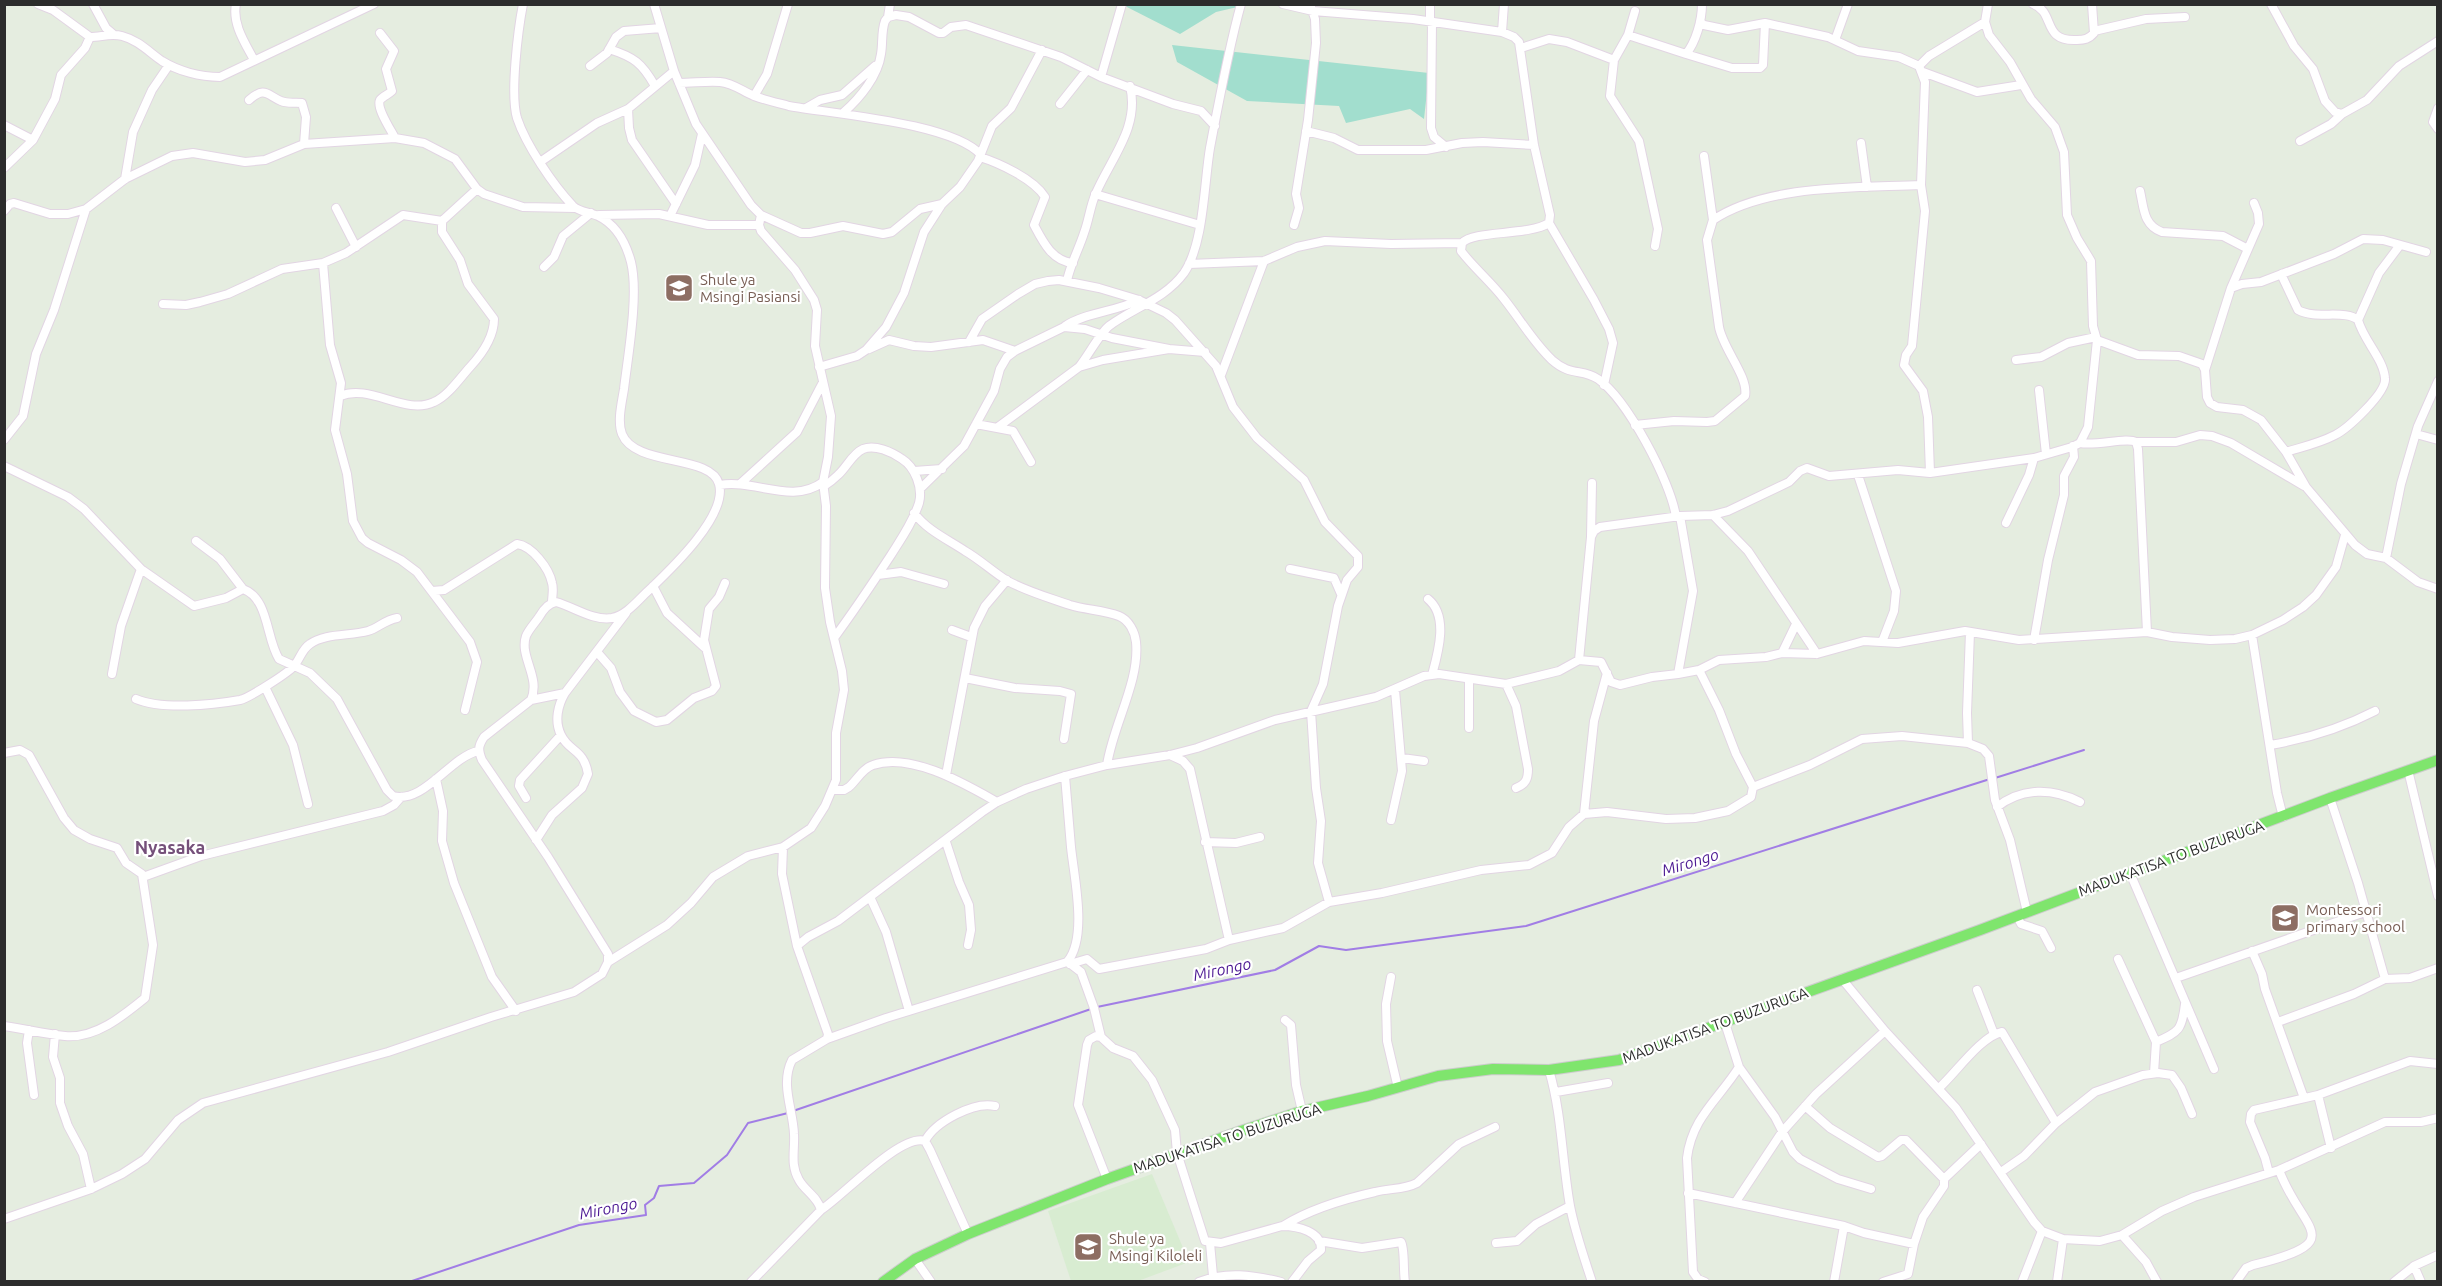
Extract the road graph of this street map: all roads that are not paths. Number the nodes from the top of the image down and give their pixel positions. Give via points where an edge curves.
1 (38, 4) edge
2 (93, 4) edge
3 (236, 4) edge
4 (374, 4) edge
5 (523, 4) edge
6 (654, 4) edge
7 (788, 4) edge
8 (891, 4) edge
9 (1122, 4) edge
10 (1241, 4) edge
11 (1283, 4) edge
12 (1430, 4) edge
13 (1504, 4) edge
14 (1702, 4) edge
15 (1848, 4) edge
16 (1988, 4) edge
17 (2033, 4) edge
18 (2092, 4) edge
19 (2271, 4) edge
20 (1312, 8) edge
21 (1635, 11) dead end
22 (888, 17) junction
23 (2185, 17) dead end
24 (1431, 21) junction
25 (1700, 22) junction
26 (1766, 22) junction
27 (1985, 22) junction
28 (662, 28) junction
29 (2094, 31) junction
30 (1502, 32) junction
31 (380, 33) dead end
32 (113, 34) junction
33 (1628, 35) junction
34 (90, 37) junction
35 (1835, 40) junction
36 (2438, 41) edge
37 (1521, 48) junction
38 (609, 49) junction
39 (1042, 50) junction
40 (1686, 54) junction
41 (254, 60) junction
42 (1614, 60) junction
43 (879, 64) junction
44 (169, 65) junction
45 (590, 66) dead end
46 (1921, 69) junction
47 (1087, 70) junction
48 (674, 71) junction
49 (1101, 77) junction
50 (679, 83) junction
51 (2021, 85) junction
52 (656, 86) junction
53 (1130, 86) junction
54 (754, 96) junction
55 (249, 100) dead end
56 (1060, 104) dead end
57 (806, 108) junction
58 (2438, 108) edge
59 (628, 109) junction
60 (844, 112) junction
61 (2342, 114) junction
62 (4, 125) edge
63 (1215, 126) junction
64 (2438, 129) edge
65 (1306, 131) junction
66 (702, 134) junction
67 (395, 138) junction
68 (33, 140) junction
69 (2300, 141) dead end
70 (1861, 143) dead end
71 (304, 144) junction
72 (1534, 145) junction
73 (1446, 147) junction
74 (980, 156) junction
75 (1704, 156) dead end
76 (540, 162) junction
77 (4, 168) edge
78 (125, 179) junction
79 (1921, 185) junction
80 (1867, 187) junction
81 (477, 189) junction
82 (2140, 191) dead end
83 (4, 194) edge
84 (1095, 194) junction
85 (2254, 203) dead end
86 (10, 204) junction
87 (676, 204) junction
88 (942, 204) junction
89 (336, 208) dead end
90 (575, 208) junction
91 (86, 209) junction
92 (4, 211) edge
93 (594, 214) junction
94 (761, 215) junction
95 (670, 216) junction
96 (1713, 220) junction
97 (442, 221) junction
98 (1549, 222) junction
99 (759, 225) junction
100 (1200, 225) junction
101 (1294, 225) dead end
102 (1462, 243) junction
103 (2400, 245) junction
104 (1655, 246) dead end
105 (356, 247) junction
106 (2248, 249) junction
107 (2426, 252) dead end
108 (1264, 261) junction
109 (323, 263) junction
110 (1073, 263) junction
111 (1189, 264) junction
112 (544, 267) dead end
113 (2281, 274) junction
114 (1067, 281) junction
115 (2231, 288) junction
116 (1143, 302) junction
117 (163, 304) dead end
118 (2358, 320) junction
119 (1064, 327) junction
120 (1102, 335) junction
121 (2096, 338) junction
122 (969, 342) junction
123 (1169, 349) junction
124 (866, 350) junction
125 (1015, 351) junction
126 (1204, 352) junction
127 (2016, 360) dead end
128 (819, 367) junction
129 (1079, 367) junction
130 (2205, 370) junction
131 (1221, 375) junction
132 (2438, 381) edge
133 (822, 384) junction
134 (1604, 385) junction
135 (2039, 390) dead end
136 (340, 396) junction
137 (976, 424) junction
138 (1635, 425) junction
139 (998, 427) junction
140 (2416, 434) junction
141 (4, 440) edge
142 (2438, 440) edge
143 (2136, 442) junction
144 (2077, 445) junction
145 (2286, 452) junction
146 (2046, 454) junction
147 (2034, 458) junction
148 (1031, 462) dead end
149 (4, 466) edge
150 (942, 469) junction
151 (914, 471) junction
152 (1930, 473) junction
153 (1858, 475) junction
154 (1592, 483) dead end
155 (740, 484) junction
156 (823, 484) junction
157 (720, 485) junction
158 (2306, 487) junction
159 (920, 489) junction
160 (914, 513) junction
161 (1713, 515) junction
162 (1678, 517) junction
163 (2006, 523) dead end
164 (2345, 535) junction
165 (1591, 537) junction
166 (196, 540) dead end
167 (2386, 558) junction
168 (141, 569) junction
169 (1290, 569) dead end
170 (878, 575) junction
171 (1007, 580) junction
172 (725, 583) dead end
173 (944, 584) dead end
174 (653, 586) junction
175 (243, 589) junction
176 (2438, 589) edge
177 (432, 591) junction
178 (1341, 595) junction
179 (1428, 600) dead end
180 (552, 603) junction
181 (628, 610) junction
182 (396, 618) dead end
183 (1796, 624) junction
184 (952, 630) dead end
185 (1970, 632) junction
186 (2147, 632) junction
187 (2252, 635) junction
188 (834, 638) junction
189 (970, 638) junction
190 (2034, 640) junction
191 (1882, 642) junction
192 (704, 647) junction
193 (597, 652) junction
194 (1782, 653) junction
195 (1817, 654) junction
196 (1579, 660) junction
197 (294, 666) junction
198 (1699, 670) junction
199 (112, 674) dead end
200 (1607, 674) junction
201 (1678, 674) junction
202 (1432, 675) junction
203 (964, 678) junction
204 (1469, 679) junction
205 (1506, 684) junction
206 (265, 687) junction
207 (1395, 690) junction
208 (565, 693) junction
209 (136, 699) dead end
210 (531, 700) junction
211 (465, 710) dead end
212 (1311, 711) junction
213 (2375, 711) dead end
214 (1468, 729) dead end
215 (561, 735) junction
216 (1064, 739) dead end
217 (1968, 743) junction
218 (2270, 745) junction
219 (478, 750) junction
220 (4, 753) edge
221 (1170, 755) junction
222 (1402, 758) junction
223 (2438, 760) edge
224 (1424, 761) dead end
225 (1107, 765) junction
226 (2408, 770) junction
227 (946, 775) junction
228 (1065, 776) junction
229 (436, 779) junction
230 (1753, 787) junction
231 (1516, 788) dead end
232 (834, 790) junction
233 (401, 797) junction
234 (526, 798) dead end
235 (2330, 798) junction
236 (997, 802) junction
237 (2080, 802) dead end
238 (308, 804) dead end
239 (1997, 807) junction
240 (1584, 814) junction
241 (2283, 817) junction
242 (1391, 820) dead end
243 (1260, 837) dead end
244 (536, 840) junction
245 (946, 842) junction
246 (1205, 842) junction
247 (783, 847) junction
248 (2130, 873) junction
249 (143, 877) junction
250 (2437, 882) edge
251 (2438, 896) edge
252 (870, 897) junction
253 (1329, 902) junction
254 (2365, 912) junction
255 (2022, 914) junction
256 (1229, 940) junction
257 (968, 945) dead end
258 (797, 946) junction
259 (2051, 948) dead end
260 (2252, 951) junction
261 (2118, 959) dead end
262 (608, 962) junction
263 (1069, 963) junction
264 (2438, 968) edge
265 (1391, 977) dead end
266 (2176, 978) junction
267 (1842, 979) junction
268 (2385, 979) junction
269 (1977, 990) dead end
270 (2186, 1003) junction
271 (516, 1011) junction
272 (909, 1011) junction
273 (1285, 1020) dead end
274 (2278, 1022) junction
275 (1725, 1023) junction
276 (4, 1026) edge
277 (29, 1030) junction
278 (1885, 1031) junction
279 (55, 1034) junction
280 (1994, 1034) junction
281 (1101, 1037) junction
282 (827, 1039) junction
283 (2156, 1042) junction
284 (2438, 1064) edge
285 (1739, 1068) junction
286 (2214, 1069) dead end
287 (1550, 1070) junction
288 (2154, 1073) junction
289 (1608, 1083) dead end
290 (1398, 1088) junction
291 (1939, 1088) junction
292 (1556, 1092) junction
293 (34, 1095) dead end
294 (2318, 1095) junction
295 (2304, 1098) junction
296 (995, 1106) dead end
297 (1805, 1106) junction
298 (1302, 1111) junction
299 (2192, 1114) dead end
300 (2438, 1118) edge
301 (2056, 1123) junction
302 (1495, 1127) dead end
303 (1782, 1132) junction
304 (926, 1141) junction
305 (1981, 1144) junction
306 (2331, 1148) junction
307 (1177, 1153) junction
308 (2279, 1170) junction
309 (2001, 1172) junction
310 (2269, 1173) junction
311 (1107, 1179) junction
312 (1944, 1179) junction
313 (91, 1189) junction
314 (1871, 1189) dead end
315 (1688, 1192) junction
316 (1735, 1203) junction
317 (1570, 1206) junction
318 (821, 1210) junction
319 (4, 1219) edge
320 (1282, 1226) junction
321 (1844, 1226) junction
322 (2042, 1231) junction
323 (968, 1234) junction
324 (2122, 1235) junction
325 (2063, 1239) junction
326 (1319, 1241) junction
327 (1209, 1243) junction
328 (1496, 1243) dead end
329 (1914, 1244) junction
330 (2438, 1255) edge
331 (915, 1259) junction
332 (2414, 1266) junction
333 (1213, 1276) junction
334 (751, 1281) edge
335 (883, 1281) edge
336 (931, 1281) edge
337 (1199, 1281) edge
338 (1281, 1281) edge
339 (1292, 1281) edge
340 (1405, 1281) edge
341 (1592, 1281) edge
342 (1705, 1281) edge
343 (1834, 1281) edge
344 (1883, 1281) edge
345 (2022, 1281) edge
346 (2057, 1281) edge
347 (2157, 1281) edge
348 (2236, 1281) edge
349 (2394, 1281) edge
350 (2421, 1281) edge

1 - 34 street
2 - 32 street
3 - 41 street via 235,19
4 - 41 street
5 - 76 street via 516,62 517,116
6 - 28 street
7 - 54 street via 767,74
8 - 22 street
9 - 49 street
10 - 63 street
11 - 20 street
12 - 24 street
13 - 30 street
14 - 25 street
15 - 35 street
16 - 27 street
17 - 29 street via 2041,9 2058,37 2089,38
18 - 29 street
19 - 61 street via 2294,46 2313,69 2325,101
20 - 24 street
20 - 65 street via 1316,43
21 - 33 street
22 - 39 street via 909,17 939,33 966,25
22 - 43 street
23 - 29 street via 2146,19
24 - 30 street
24 - 73 street via 1431,128 1434,137
25 - 26 street via 1728,30
25 - 40 street
26 - 35 street
26 - 40 street via 1760,68 1732,68
27 - 46 street via 1929,56
27 - 51 street
28 - 38 street via 624,31
28 - 48 street
30 - 37 street via 1514,37
31 - 67 street via 394,51 386,69 392,91 380,103
32 - 34 street
32 - 44 street via 131,39
33 - 40 street
33 - 42 street
34 - 68 street via 61,75 55,99
35 - 46 street via 1851,49 1899,57
36 - 61 street via 2399,66 2367,100
37 - 42 street via 1549,39
37 - 72 street
38 - 45 street
38 - 52 street via 636,60
39 - 47 street
39 - 74 street via 1011,108 992,126
41 - 44 street via 220,77 198,75
42 - 104 street via 1610,96 1639,141 1658,230
43 - 57 street via 842,95
43 - 60 street via 857,100
44 - 78 street via 152,90 133,132
46 - 51 street via 1977,92
46 - 79 street via 1925,109
47 - 49 street
47 - 56 street
48 - 50 street
48 - 52 street
49 - 53 street
50 - 54 street via 732,84
50 - 66 street
51 - 121 street via 2055,127 2064,153 2067,215 2091,261
52 - 59 street
53 - 63 street via 1204,112
53 - 84 street via 1132,113 1126,133
54 - 57 street
55 - 71 street via 264,92 285,102 302,103 306,117
57 - 60 street
58 - 64 street via 2433,122
59 - 76 street via 597,123
59 - 87 street via 632,140
60 - 74 street via 932,131 966,143
61 - 69 street
62 - 68 street
63 - 100 street
65 - 73 street via 1334,138 1358,150
65 - 101 street
66 - 87 street via 692,171
66 - 94 street
67 - 71 street
67 - 81 street via 424,142 455,159
68 - 77 street
70 - 80 street
71 - 78 street via 255,161 181,154
72 - 73 street via 1483,142
72 - 98 street
74 - 88 street via 960,187
74 - 110 street via 1016,172 1042,192 1045,197 1034,225 1056,258
75 - 96 street
76 - 90 street
78 - 91 street
79 - 80 street
79 - 152 street via 1924,224 1912,346 1905,365 1923,391
80 - 96 street via 1774,196
81 - 90 street via 523,207
81 - 97 street
82 - 106 street via 2147,221 2154,229 2223,236
83 - 86 street
84 - 100 street
84 - 110 street
85 - 106 street via 2259,224
86 - 91 street via 50,214
86 - 92 street
87 - 95 street
88 - 94 street via 918,210 892,232 883,234 843,226 801,233
88 - 124 street via 924,232 897,309
89 - 105 street
90 - 93 street
91 - 141 street via 36,354 22,416
93 - 95 street
93 - 112 street via 563,236 558,251
93 - 157 street via 617,231 631,264 633,301 622,434 639,450 705,470
94 - 99 street
95 - 99 street via 708,225
96 - 138 street via 1707,240 1720,333 1745,384 1745,396 1707,423
97 - 105 street via 403,215
97 - 136 street via 442,232 460,260 468,284 494,319 487,346 436,402 419,405 352,392
98 - 102 street via 1541,228 1472,237
98 - 134 street via 1609,329 1613,343
99 - 128 street via 814,300
100 - 111 street
102 - 108 street via 1325,241 1297,247
102 - 134 street via 1461,251 1550,357 1567,371 1593,377
103 - 107 street
103 - 113 street via 2363,240
103 - 118 street via 2379,273
105 - 109 street
106 - 115 street
108 - 111 street
108 - 131 street
109 - 117 street via 282,269 228,294 200,302
109 - 136 street via 330,345 339,371
110 - 114 street
111 - 116 street via 1182,275
113 - 115 street
113 - 118 street via 2298,310 2312,315 2350,315
114 - 116 street
114 - 122 street via 1035,284 1018,294 982,319
115 - 130 street
116 - 119 street via 1074,320
116 - 120 street
116 - 126 street via 1175,320
118 - 145 street via 2381,363 2385,376 2383,390 2334,436
119 - 120 street
119 - 125 street
120 - 123 street
120 - 129 street
121 - 127 street via 2068,343 2041,357
121 - 130 street via 2138,355 2187,358 2202,364
121 - 144 street via 2088,427
122 - 124 street via 931,347 889,340
122 - 125 street via 993,342
123 - 126 street
123 - 129 street
124 - 128 street via 852,359
125 - 137 street via 1006,357
126 - 131 street
128 - 133 street
129 - 139 street
130 - 145 street via 2210,404 2251,413 2271,430
131 - 178 street via 1233,407 1257,438 1304,480 1325,522 1358,556 1358,567
132 - 140 street
133 - 155 street via 797,432
133 - 156 street via 831,416
134 - 138 street
135 - 146 street
136 - 177 street via 335,430 347,474 353,521 362,538 417,572
137 - 139 street
137 - 150 street via 964,446
138 - 162 street via 1669,488
139 - 148 street via 1013,431
140 - 142 street
140 - 167 street
143 - 144 street via 2128,438
143 - 158 street via 2176,442 2212,436
143 - 186 street
144 - 146 street
144 - 190 street via 2064,476 2060,515
145 - 158 street
146 - 147 street
147 - 152 street
147 - 163 street
149 - 168 street via 84,508
150 - 151 street
150 - 159 street
151 - 156 street via 880,448 864,448 840,474
151 - 159 street
152 - 153 street via 1898,470
153 - 161 street via 1829,476 1803,468 1789,482
153 - 191 street via 1894,582 1896,601
154 - 165 street
155 - 156 street via 799,492
155 - 157 street
156 - 188 street via 825,588
157 - 174 street via 714,511 693,547
158 - 164 street
159 - 160 street
160 - 170 street
160 - 171 street via 935,533
161 - 162 street
161 - 183 street via 1748,551
162 - 165 street via 1600,527
162 - 201 street via 1693,591
164 - 167 street via 2367,554
164 - 187 street via 2336,567 2316,595 2283,620
165 - 196 street
166 - 175 street via 220,559
167 - 176 street via 2418,582
168 - 175 street via 196,607
168 - 199 street via 121,626
169 - 178 street via 1334,578
170 - 173 street via 901,572
170 - 188 street
171 - 189 street via 985,606
171 - 225 street via 1071,605 1120,616 1132,630 1136,657
172 - 192 street via 709,609
174 - 181 street
174 - 192 street via 667,613
175 - 197 street via 260,606 276,653 284,663
177 - 180 street via 444,590 517,544 529,548 544,567 552,583
177 - 211 street via 474,649 476,670
178 - 212 street via 1323,684
179 - 202 street via 1437,609 1440,627
180 - 181 street via 603,618
180 - 210 street via 526,636 535,687
181 - 193 street
182 - 197 street via 366,632 316,640
183 - 194 street
183 - 195 street
184 - 189 street
185 - 190 street
185 - 191 street
185 - 217 street
186 - 187 street via 2210,640
186 - 190 street
187 - 218 street
188 - 232 street via 844,690 837,726
189 - 203 street
191 - 195 street via 1857,642
192 - 193 street via 717,686 661,722 634,711 611,668
193 - 208 street
194 - 195 street
194 - 198 street via 1719,660
196 - 200 street via 1601,662
196 - 205 street via 1559,671
197 - 206 street
197 - 233 street via 310,673 337,699 387,790
198 - 201 street
198 - 230 street
200 - 201 street via 1611,682 1620,685
200 - 240 street via 1594,722
202 - 204 street
202 - 207 street
203 - 216 street via 1071,694
203 - 227 street
204 - 205 street
204 - 214 street
205 - 231 street via 1516,706 1528,769 1524,785
206 - 209 street via 240,700 209,705 154,706
206 - 238 street via 293,746
207 - 212 street
207 - 222 street
208 - 210 street
208 - 215 street via 558,704
210 - 219 street via 484,737
212 - 221 street
212 - 253 street via 1321,821 1318,863
213 - 218 street via 2353,723
215 - 234 street via 520,780
215 - 244 street via 583,757 588,774 582,788 552,815
217 - 230 street via 1902,736 1862,739
217 - 239 street via 1989,756
218 - 241 street
219 - 229 street via 468,753
219 - 244 street
220 - 249 street via 20,750 29,755 68,824 87,837 117,848 126,863
221 - 225 street
221 - 246 street via 1183,760 1190,770
222 - 224 street
222 - 242 street via 1402,781
223 - 226 main road, MADUKATISA TO BUZURUGA
225 - 228 street
226 - 235 main road, MADUKATISA TO BUZURUGA
226 - 250 street
227 - 232 street via 898,762 876,764 849,788
227 - 236 street
228 - 236 street
228 - 263 street via 1078,899 1078,925
229 - 233 street
229 - 271 street via 442,840 454,883 492,977
230 - 240 street via 1751,797 1712,816 1680,819 1607,812
232 - 247 street via 811,828
233 - 249 street via 383,811 201,856
235 - 241 main road, MADUKATISA TO BUZURUGA
235 - 254 street
236 - 245 street
237 - 239 street via 2056,792 2040,792 2015,796
239 - 255 street via 2010,840
240 - 253 street via 1569,827 1552,853 1536,863 1481,870
241 - 248 main road, MADUKATISA TO BUZURUGA
243 - 246 street via 1236,843
244 - 262 street via 603,944
245 - 252 street
245 - 257 street via 970,911
246 - 256 street
247 - 258 street via 782,874
247 - 262 street via 748,856 713,877 667,925
248 - 255 main road, MADUKATISA TO BUZURUGA
248 - 266 street
249 - 279 street via 153,945 145,998 96,1031 77,1036
250 - 251 street
252 - 258 street
252 - 272 street via 886,932
253 - 256 street via 1289,926
254 - 260 street
254 - 268 street
255 - 259 street via 2021,924 2042,931
255 - 267 main road, MADUKATISA TO BUZURUGA
256 - 263 street via 1206,949 1099,969 1087,959
258 - 282 street via 827,1029
260 - 266 street
260 - 274 street
261 - 283 street
262 - 271 street via 602,974 574,992
263 - 272 street
263 - 281 street via 1081,972
264 - 268 street via 2410,978
265 - 290 street via 1386,1005 1387,1041
266 - 270 street
267 - 275 main road, MADUKATISA TO BUZURUGA
267 - 278 street
268 - 274 street
269 - 280 street
270 - 283 street via 2178,1031
270 - 286 street
271 - 313 street via 388,1053 203,1103 178,1120 141,1162
272 - 282 street
273 - 298 street via 1291,1025
274 - 295 street
275 - 285 street
275 - 287 main road, MADUKATISA TO BUZURUGA via 1619,1060
276 - 277 street
277 - 279 street
277 - 293 street
278 - 291 street
278 - 297 street
279 - 313 street via 53,1057 60,1078 60,1103 83,1154
280 - 291 street
280 - 301 street via 2004,1034
281 - 307 street via 1139,1061 1152,1080 1175,1130
281 - 311 street via 1089,1040 1078,1101
282 - 318 street via 792,1060 787,1079 794,1167
283 - 288 street
284 - 294 street via 2410,1061
285 - 303 street
285 - 315 street via 1703,1112 1689,1141
287 - 290 main road, MADUKATISA TO BUZURUGA via 1466,1071
287 - 292 street
288 - 299 street via 2166,1073 2176,1079
288 - 301 street via 2104,1087
289 - 292 street
290 - 298 main road, MADUKATISA TO BUZURUGA
291 - 305 street
292 - 317 street
294 - 295 street
294 - 306 street
295 - 310 street via 2259,1108 2251,1114 2250,1122
296 - 304 street via 972,1107 962,1112 935,1129
297 - 303 street
297 - 312 street via 1830,1128 1878,1157 1900,1140 1906,1140
298 - 307 main road, MADUKATISA TO BUZURUGA
300 - 306 street via 2385,1122
301 - 309 street via 2024,1156
302 - 320 street via 1459,1144 1417,1184 1365,1194 1304,1214
303 - 314 street via 1800,1159 1838,1179
303 - 316 street
304 - 318 street via 914,1140 897,1150
304 - 323 street
305 - 309 street
305 - 312 street
306 - 308 street
307 - 311 main road, MADUKATISA TO BUZURUGA
307 - 327 street via 1202,1238
308 - 310 street
308 - 348 street via 2290,1195 2313,1228 2312,1238 2299,1252 2253,1264
309 - 322 street via 2025,1212
310 - 324 street via 2194,1197
311 - 323 main road, MADUKATISA TO BUZURUGA
312 - 329 street via 1944,1186 1923,1217
313 - 319 street
315 - 316 street
315 - 342 street via 1693,1272
316 - 321 street
317 - 328 street via 1536,1224 1517,1242
317 - 341 street
318 - 334 street
320 - 326 street via 1305,1229
320 - 327 street
321 - 329 street
321 - 343 street
322 - 325 street
322 - 345 street
323 - 331 main road, MADUKATISA TO BUZURUGA
324 - 325 street via 2093,1241
324 - 347 street
325 - 346 street
326 - 339 street via 1319,1253
326 - 340 street via 1362,1248 1401,1242 1405,1249
327 - 333 street
329 - 344 street via 1908,1274
330 - 332 street
331 - 335 main road, MADUKATISA TO BUZURUGA
331 - 336 street
332 - 349 street
332 - 350 street
333 - 337 street
333 - 338 street

